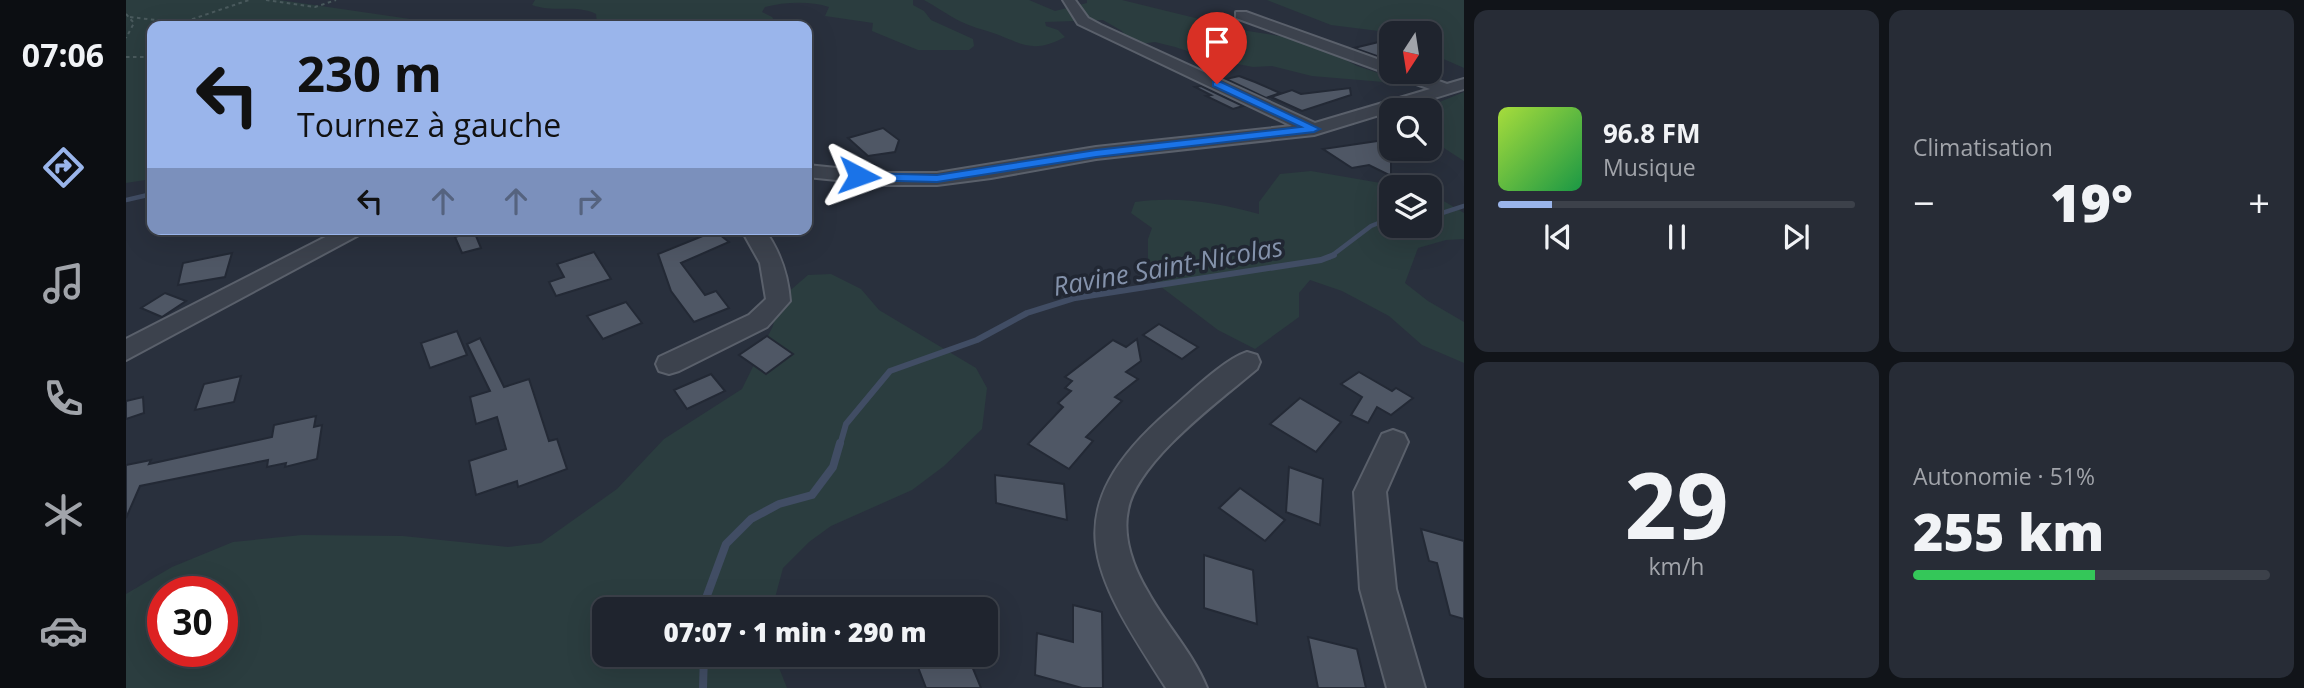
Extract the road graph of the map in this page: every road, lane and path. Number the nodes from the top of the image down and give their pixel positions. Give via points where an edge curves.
1 (249, 0) edge
2 (266, 0) edge
3 (336, 0) edge
4 (1069, 1) edge
5 (1241, 15) dead end
6 (128, 16) edge
7 (151, 21) edge
8 (187, 21) edge
9 (126, 38) edge
10 (126, 57) edge
11 (147, 57) edge
12 (1379, 65) edge
13 (1455, 86) edge
14 (1314, 129) junction
15 (812, 172) edge
16 (346, 235) edge
17 (757, 235) edge
18 (126, 351) edge
19 (1247, 362) dead end
20 (668, 364) dead end
21 (1393, 442) dead end
22 (1188, 688) edge
23 (1406, 688) edge

1 - 8 path
2 - 3 path via 315,7
4 - 14 street via 1083,20 1096,28
5 - 12 street
6 - 7 path
6 - 9 path via 134,23
10 - 11 path
13 - 14 street
14 - 15 street via 1096,153 937,179
16 - 18 street
17 - 20 street via 778,278 778,301 758,321
19 - 22 street via 1165,430 1113,505 1114,553 1133,601
21 - 23 street via 1370,492 1378,589

